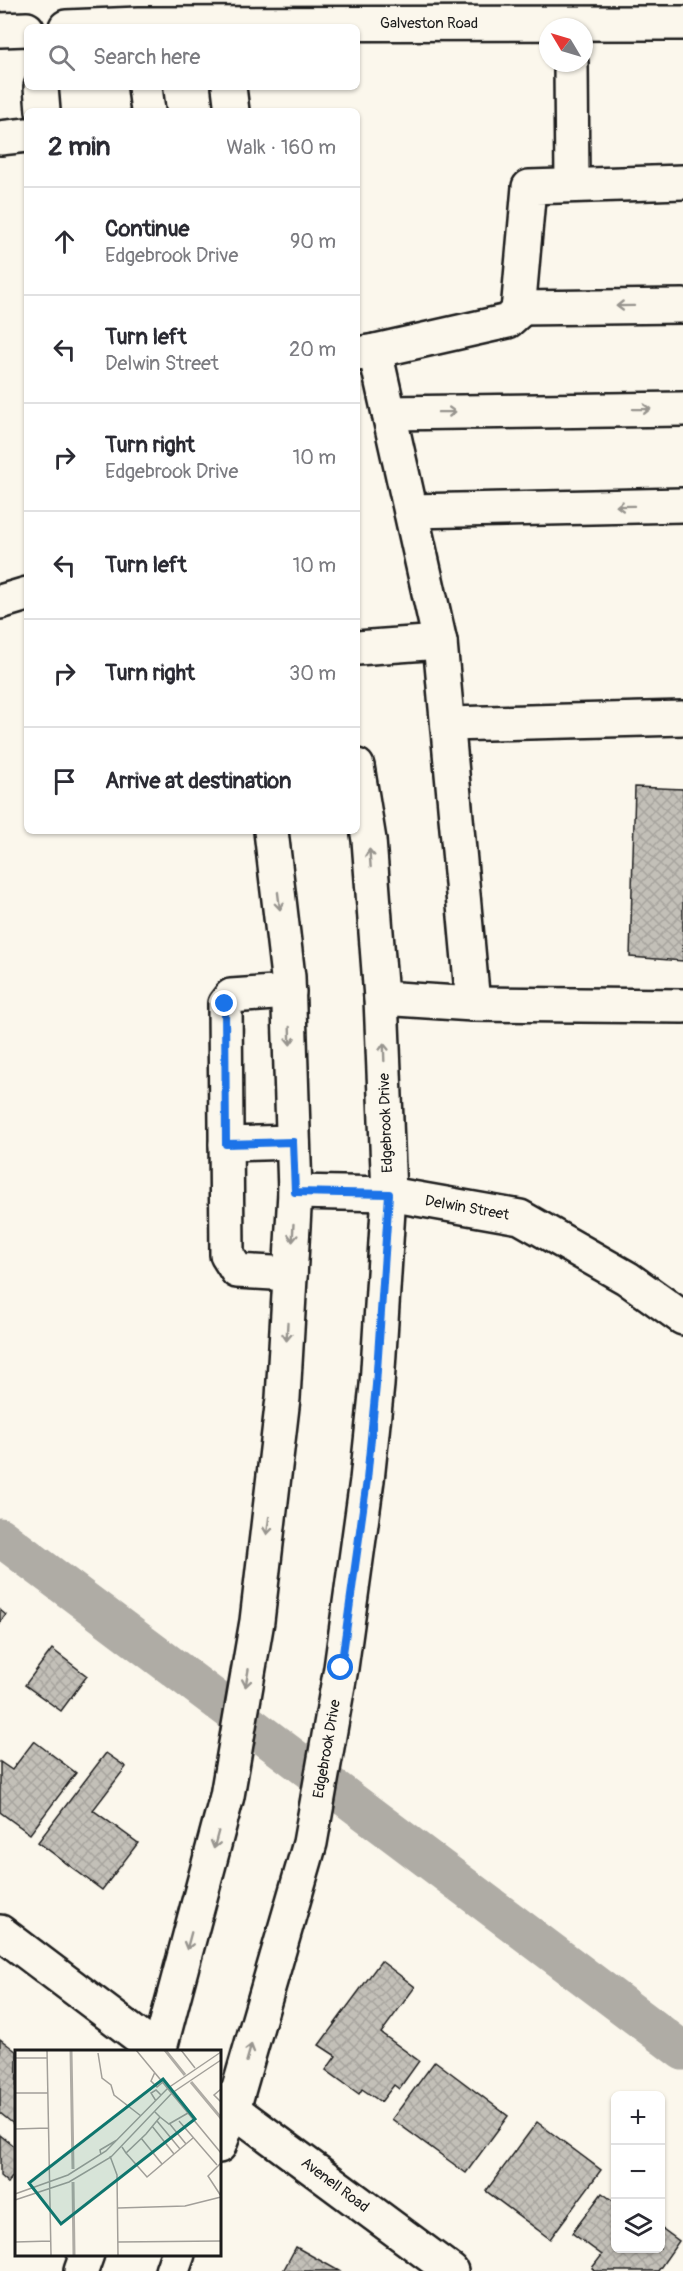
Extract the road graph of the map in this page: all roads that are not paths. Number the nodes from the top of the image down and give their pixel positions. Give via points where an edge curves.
1 (139, 17) edge
2 (222, 17) edge
3 (683, 23) edge
4 (88, 24) edge
5 (539, 24) edge
6 (593, 25) edge
7 (24, 28) edge
8 (0, 30) edge
9 (571, 72) edge
10 (41, 90) edge
11 (145, 90) edge
12 (230, 90) edge
13 (42, 108) edge
14 (148, 108) edge
15 (232, 108) edge
16 (24, 135) edge
17 (0, 138) edge
18 (683, 182) edge
19 (572, 185) junction
20 (683, 306) edge
21 (518, 308) junction
22 (366, 353) edge
23 (683, 409) edge
24 (389, 413) junction
25 (683, 505) edge
26 (411, 511) junction
27 (24, 595) edge
28 (0, 602) edge
29 (440, 642) junction
30 (360, 648) edge
31 (683, 718) edge
32 (448, 723) junction
33 (360, 784) edge
34 (270, 834) edge
35 (289, 992) junction
36 (381, 998) junction
37 (472, 1004) junction
38 (683, 1006) edge
39 (293, 1142) junction
40 (226, 1144) junction
41 (295, 1192) junction
42 (389, 1194) junction
43 (290, 1274) junction
44 (683, 1318) edge
45 (0, 1932) edge
46 (156, 2050) edge
47 (160, 2050) edge
48 (226, 2104) edge
49 (220, 2140) edge
50 (86, 2256) edge
51 (177, 2256) edge
52 (81, 2271) edge
53 (172, 2271) edge
54 (451, 2271) edge

1 - 2 main road, Galveston Road
1 - 4 main road, Galveston Road
2 - 5 main road, Galveston Road
3 - 6 main road, Galveston Road
7 - 8 main road
9 - 19 main road
10 - 13 main road
11 - 14 main road
12 - 15 main road
16 - 17 main road
18 - 19 main road
19 - 21 main road via 529,187
20 -> 21 main road
21 - 22 main road via 508,321
22 - 24 main road
24 -> 23 main road
24 - 26 main road
25 -> 26 main road
26 - 29 main road
27 - 28 main road
29 - 30 main road
29 - 32 main road
31 - 32 main road
32 - 37 main road
36 -> 33 main road, Edgebrook Drive via 369,840
34 -> 35 main road
35 -> 39 main road
35 - 40 main road via 231,996 225,1004
36 - 37 main road
42 -> 36 main road, Edgebrook Drive
37 - 38 main road
39 - 40 main road
39 - 41 main road
40 - 43 main road via 227,1255 237,1271
41 - 42 main road, Delwin Street
41 -> 43 main road
42 - 44 main road, Delwin Street via 520,1217 627,1278
48 -> 42 main road, Edgebrook Drive via 310,1843 341,1668 367,1480
43 -> 47 main road via 283,1398 257,1621 227,1796
45 - 46 main road
48 - 49 main road, Edgebrook Drive
48 - 54 main road, Avenell Road
50 - 52 main road
51 - 53 main road

